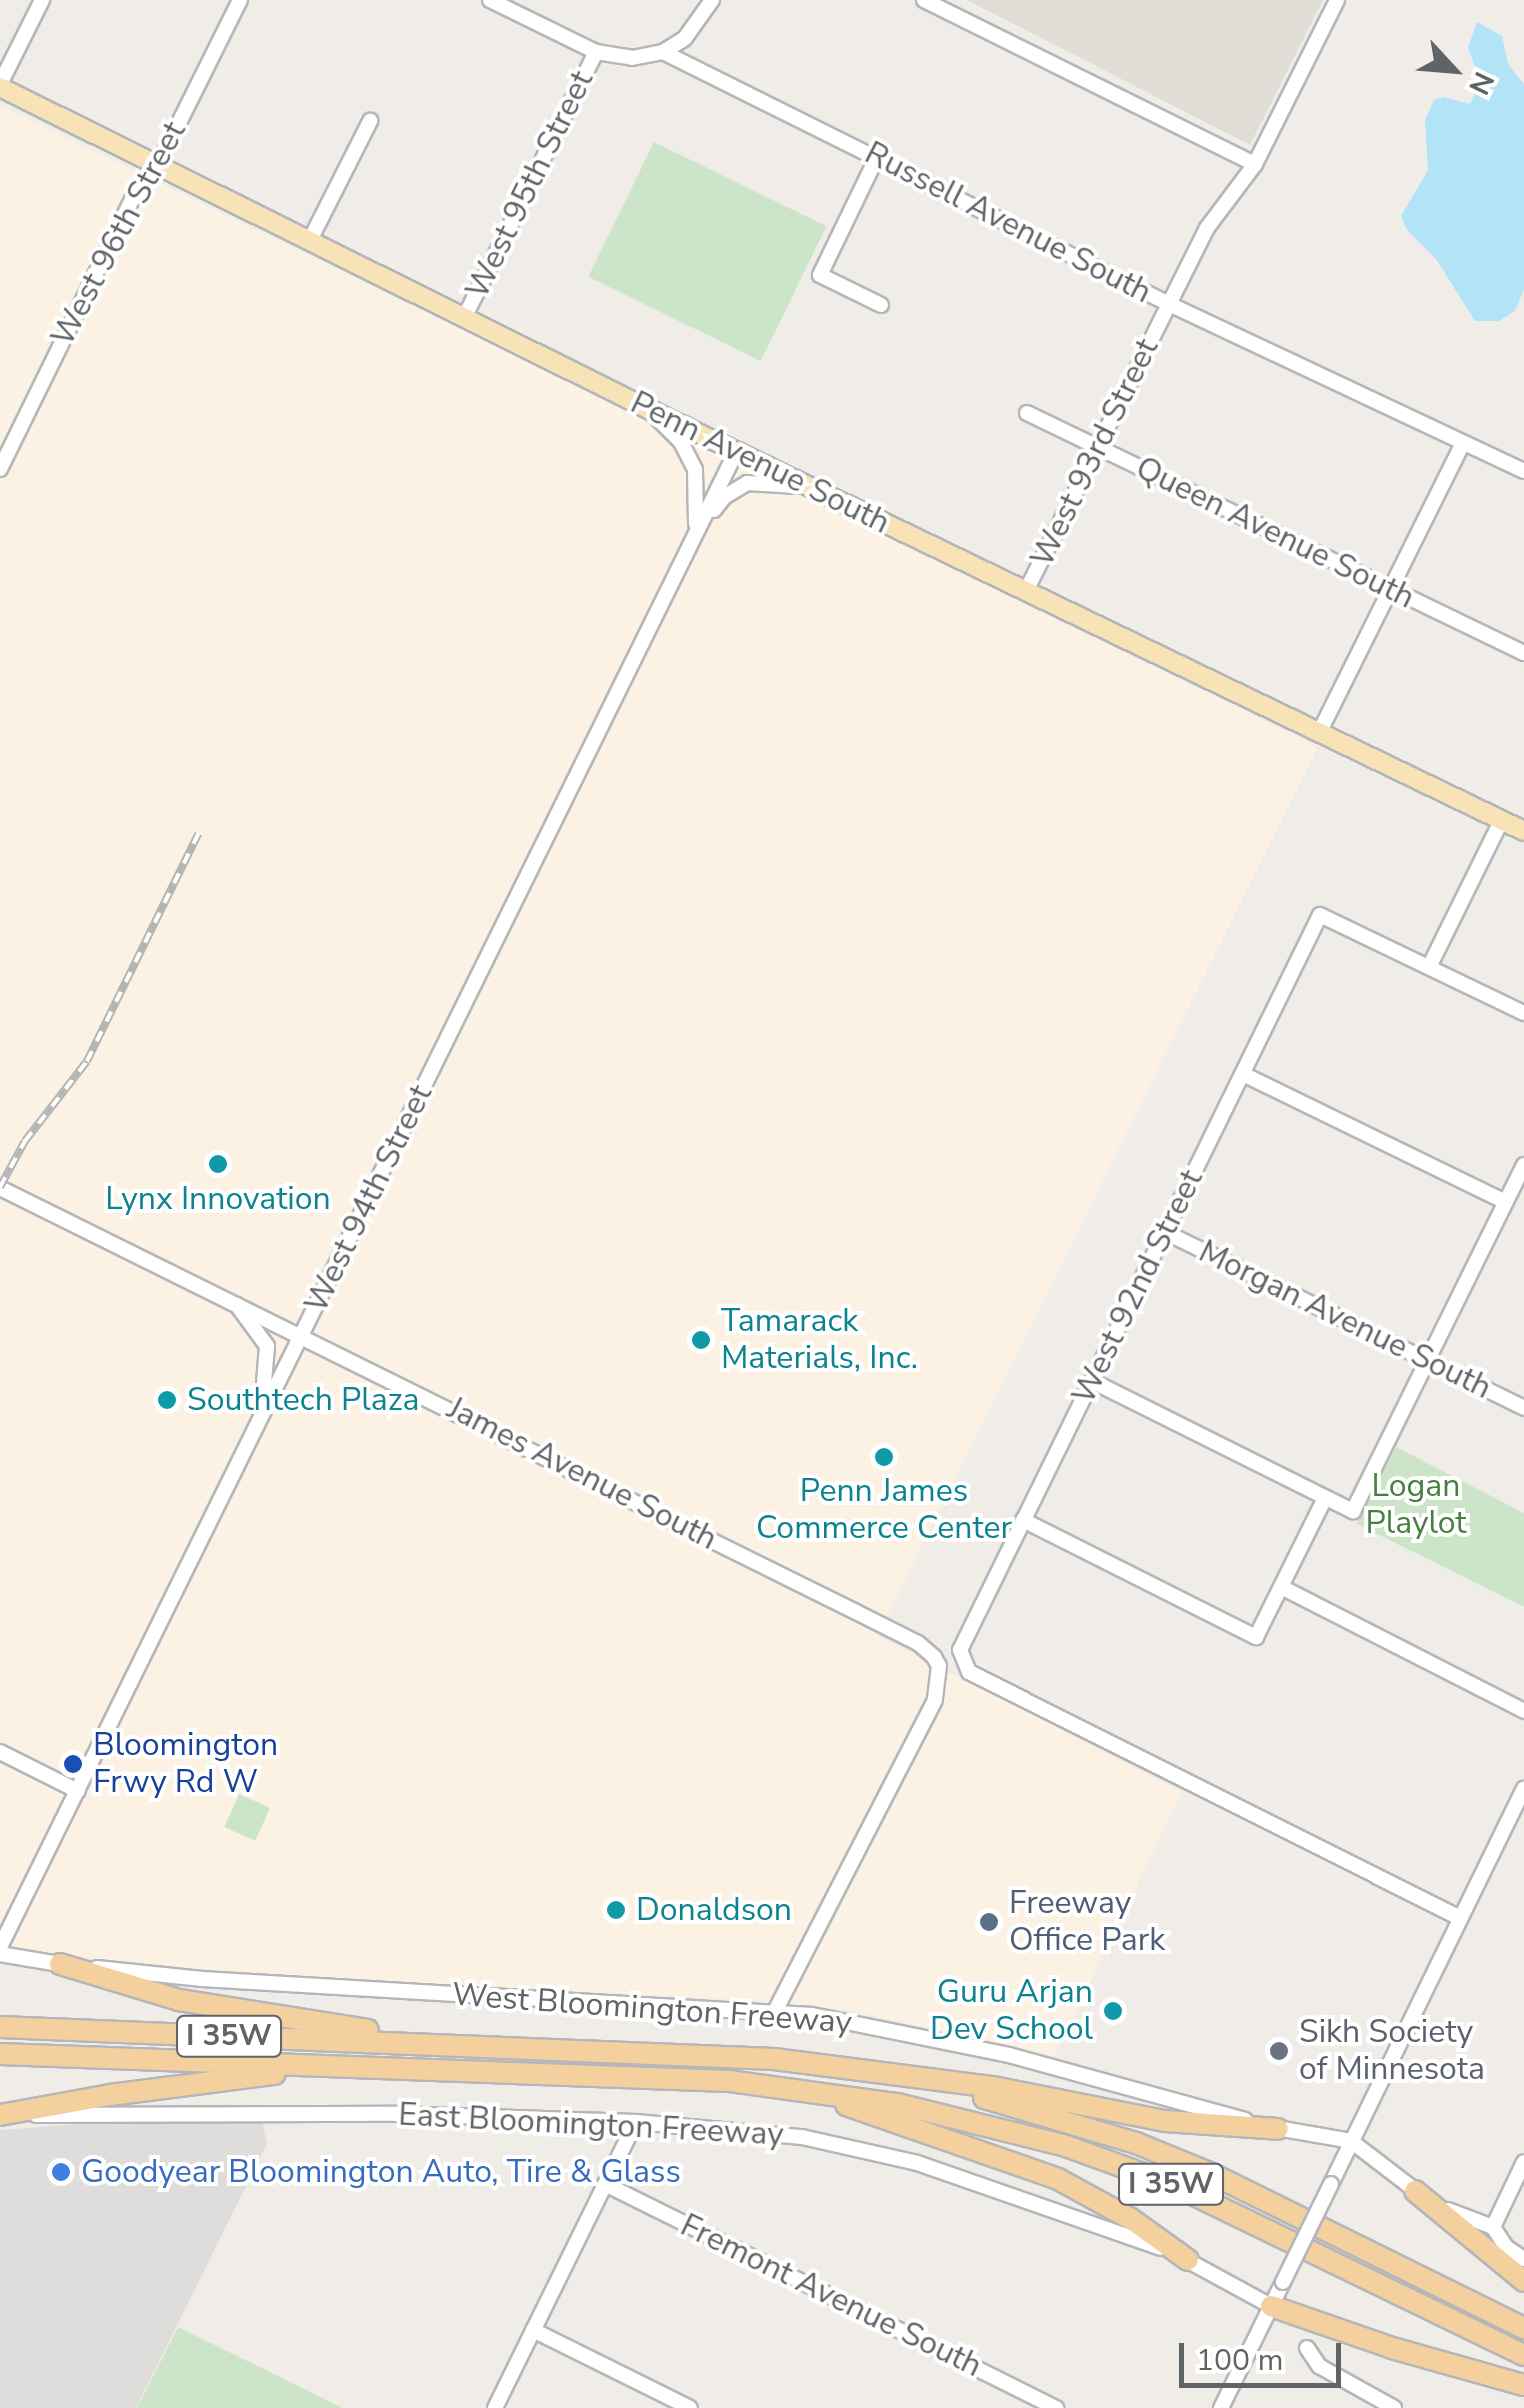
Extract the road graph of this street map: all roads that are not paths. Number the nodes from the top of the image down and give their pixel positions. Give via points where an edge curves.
1 (42, 0) edge
2 (240, 0) edge
3 (490, 0) edge
4 (712, 0) edge
5 (924, 0) edge
6 (1336, 0) edge
7 (596, 52) junction
8 (663, 52) junction
9 (0, 85) edge
10 (370, 122) dead end
11 (877, 157) junction
12 (155, 164) junction
13 (1255, 164) junction
14 (309, 242) junction
15 (1169, 304) junction
16 (881, 305) dead end
17 (464, 318) junction
18 (642, 406) junction
19 (1027, 413) dead end
20 (1462, 444) junction
21 (1098, 448) junction
22 (737, 450) junction
23 (0, 469) edge
24 (1524, 471) edge
25 (814, 489) junction
26 (696, 535) junction
27 (1390, 589) junction
28 (1026, 591) junction
29 (1524, 653) edge
30 (1318, 734) junction
31 (1501, 820) junction
32 (1524, 832) edge
33 (1429, 967) junction
34 (1524, 1013) edge
35 (1243, 1074) junction
36 (1524, 1165) edge
37 (0, 1188) edge
38 (1506, 1202) junction
39 (1165, 1232) junction
40 (233, 1301) junction
41 (302, 1334) junction
42 (1427, 1361) junction
43 (1092, 1381) junction
44 (1524, 1408) edge
45 (260, 1420) junction
46 (1326, 1498) junction
47 (1023, 1520) junction
48 (1281, 1587) junction
49 (1524, 1711) edge
50 (0, 1752) edge
51 (1524, 1789) edge
52 (78, 1791) junction
53 (1460, 1918) junction
54 (0, 1951) edge
55 (60, 1964) junction
56 (774, 2012) junction
57 (0, 2027) edge
58 (459, 2044) junction
59 (0, 2054) edge
60 (336, 2066) junction
61 (880, 2072) junction
62 (792, 2088) junction
63 (0, 2115) edge
64 (636, 2122) junction
65 (1278, 2129) junction
66 (1352, 2141) junction
67 (1524, 2162) edge
68 (605, 2184) junction
69 (1415, 2191) junction
70 (1493, 2227) junction
71 (1524, 2258) edge
72 (1188, 2260) junction
73 (1524, 2281) edge
74 (1271, 2306) junction
75 (1524, 2328) edge
76 (533, 2330) junction
77 (1307, 2348) dead end
78 (1524, 2355) edge
79 (1524, 2385) edge
80 (495, 2408) edge
81 (690, 2408) edge
82 (1056, 2408) edge
83 (1221, 2408) edge
84 (1394, 2408) edge

1 - 9 street
2 - 12 street, West 96th Street
3 - 7 street, Russell Avenue South
4 - 8 street via 685,38
5 - 13 street
6 - 13 street, West 93rd Street
7 - 8 street, Russell Avenue South via 632,58
7 - 17 street, West 95th Street
8 - 11 street, Russell Avenue South
9 - 12 main road, Penn Avenue South
10 - 14 street
11 - 15 street, Russell Avenue South
11 - 16 street via 820,275
12 - 14 main road, Penn Avenue South
12 - 23 street, West 96th Street
13 - 15 street, West 93rd Street via 1215,213
14 - 17 main road, Penn Avenue South
15 - 20 street, Russell Avenue South
15 - 21 street, West 93rd Street
17 - 18 main road, Penn Avenue South
18 - 22 main road, Penn Avenue South
18 - 26 street via 681,442 695,470
19 - 21 street, Queen Avenue South
20 - 24 street, Russell Avenue South
20 - 27 street
21 - 27 street, Queen Avenue South
21 - 28 street, West 93rd Street
22 - 25 main road, Penn Avenue South
22 - 26 street, West 94th Street
25 - 26 street via 747,483 724,497
25 - 28 main road, Penn Avenue South
26 - 41 street, West 94th Street
27 - 29 street, Queen Avenue South
27 - 30 street
28 - 30 main road, Penn Avenue South
30 - 31 main road, Penn Avenue South
31 - 32 main road, Penn Avenue South
31 - 33 street
33 - 34 street
33 - 35 street, West 92nd Street via 1320,915
35 - 38 street
35 - 39 street, West 92nd Street
36 - 38 street
37 - 40 street, James Avenue South
38 - 42 street
39 - 42 street, Morgan Avenue South
39 - 43 street, West 92nd Street
40 - 41 street, James Avenue South
40 - 45 street via 267,1346
41 - 45 street, West 94th Street
41 - 56 street, James Avenue South via 918,1643 939,1666 935,1700
42 - 44 street, Morgan Avenue South
42 - 46 street via 1353,1511
43 - 46 street
43 - 47 street, West 92nd Street
45 - 52 street, West 94th Street
46 - 48 street
47 - 48 street via 1256,1637
47 - 53 street, West 92nd Street via 964,1642 960,1659 970,1672
48 - 49 street
50 - 52 street
51 - 53 street
52 - 54 street, West 94th Street
53 - 66 street
54 - 55 street, West Bloomington Freeway
55 - 56 street, West Bloomington Freeway via 202,1979
55 - 58 highway via 179,2000
56 - 65 street, West Bloomington Freeway via 913,2032
57 - 58 highway, I 35W
58 - 61 highway, I 35W via 695,2052
59 - 60 highway, I 35W
60 - 62 highway, I 35W
60 - 63 highway
61 - 65 highway via 1165,2121
61 - 75 highway, I 35W via 1136,2143
62 - 72 highway via 1058,2179
62 - 78 highway, I 35W via 982,2123 1136,2171 1236,2211
63 - 64 street, East Bloomington Freeway via 396,2114
64 - 68 street
64 - 72 street, East Bloomington Freeway via 860,2148
65 - 66 street, West Bloomington Freeway
66 - 69 street
66 - 74 street, bridge
67 - 70 street
68 - 76 street
68 - 82 street, Fremont Avenue South
69 - 70 street
69 - 73 highway
70 - 71 street
72 - 74 street, East Bloomington Freeway
74 - 79 highway
74 - 83 street
76 - 80 street
76 - 81 street
77 - 84 street via 1319,2366

